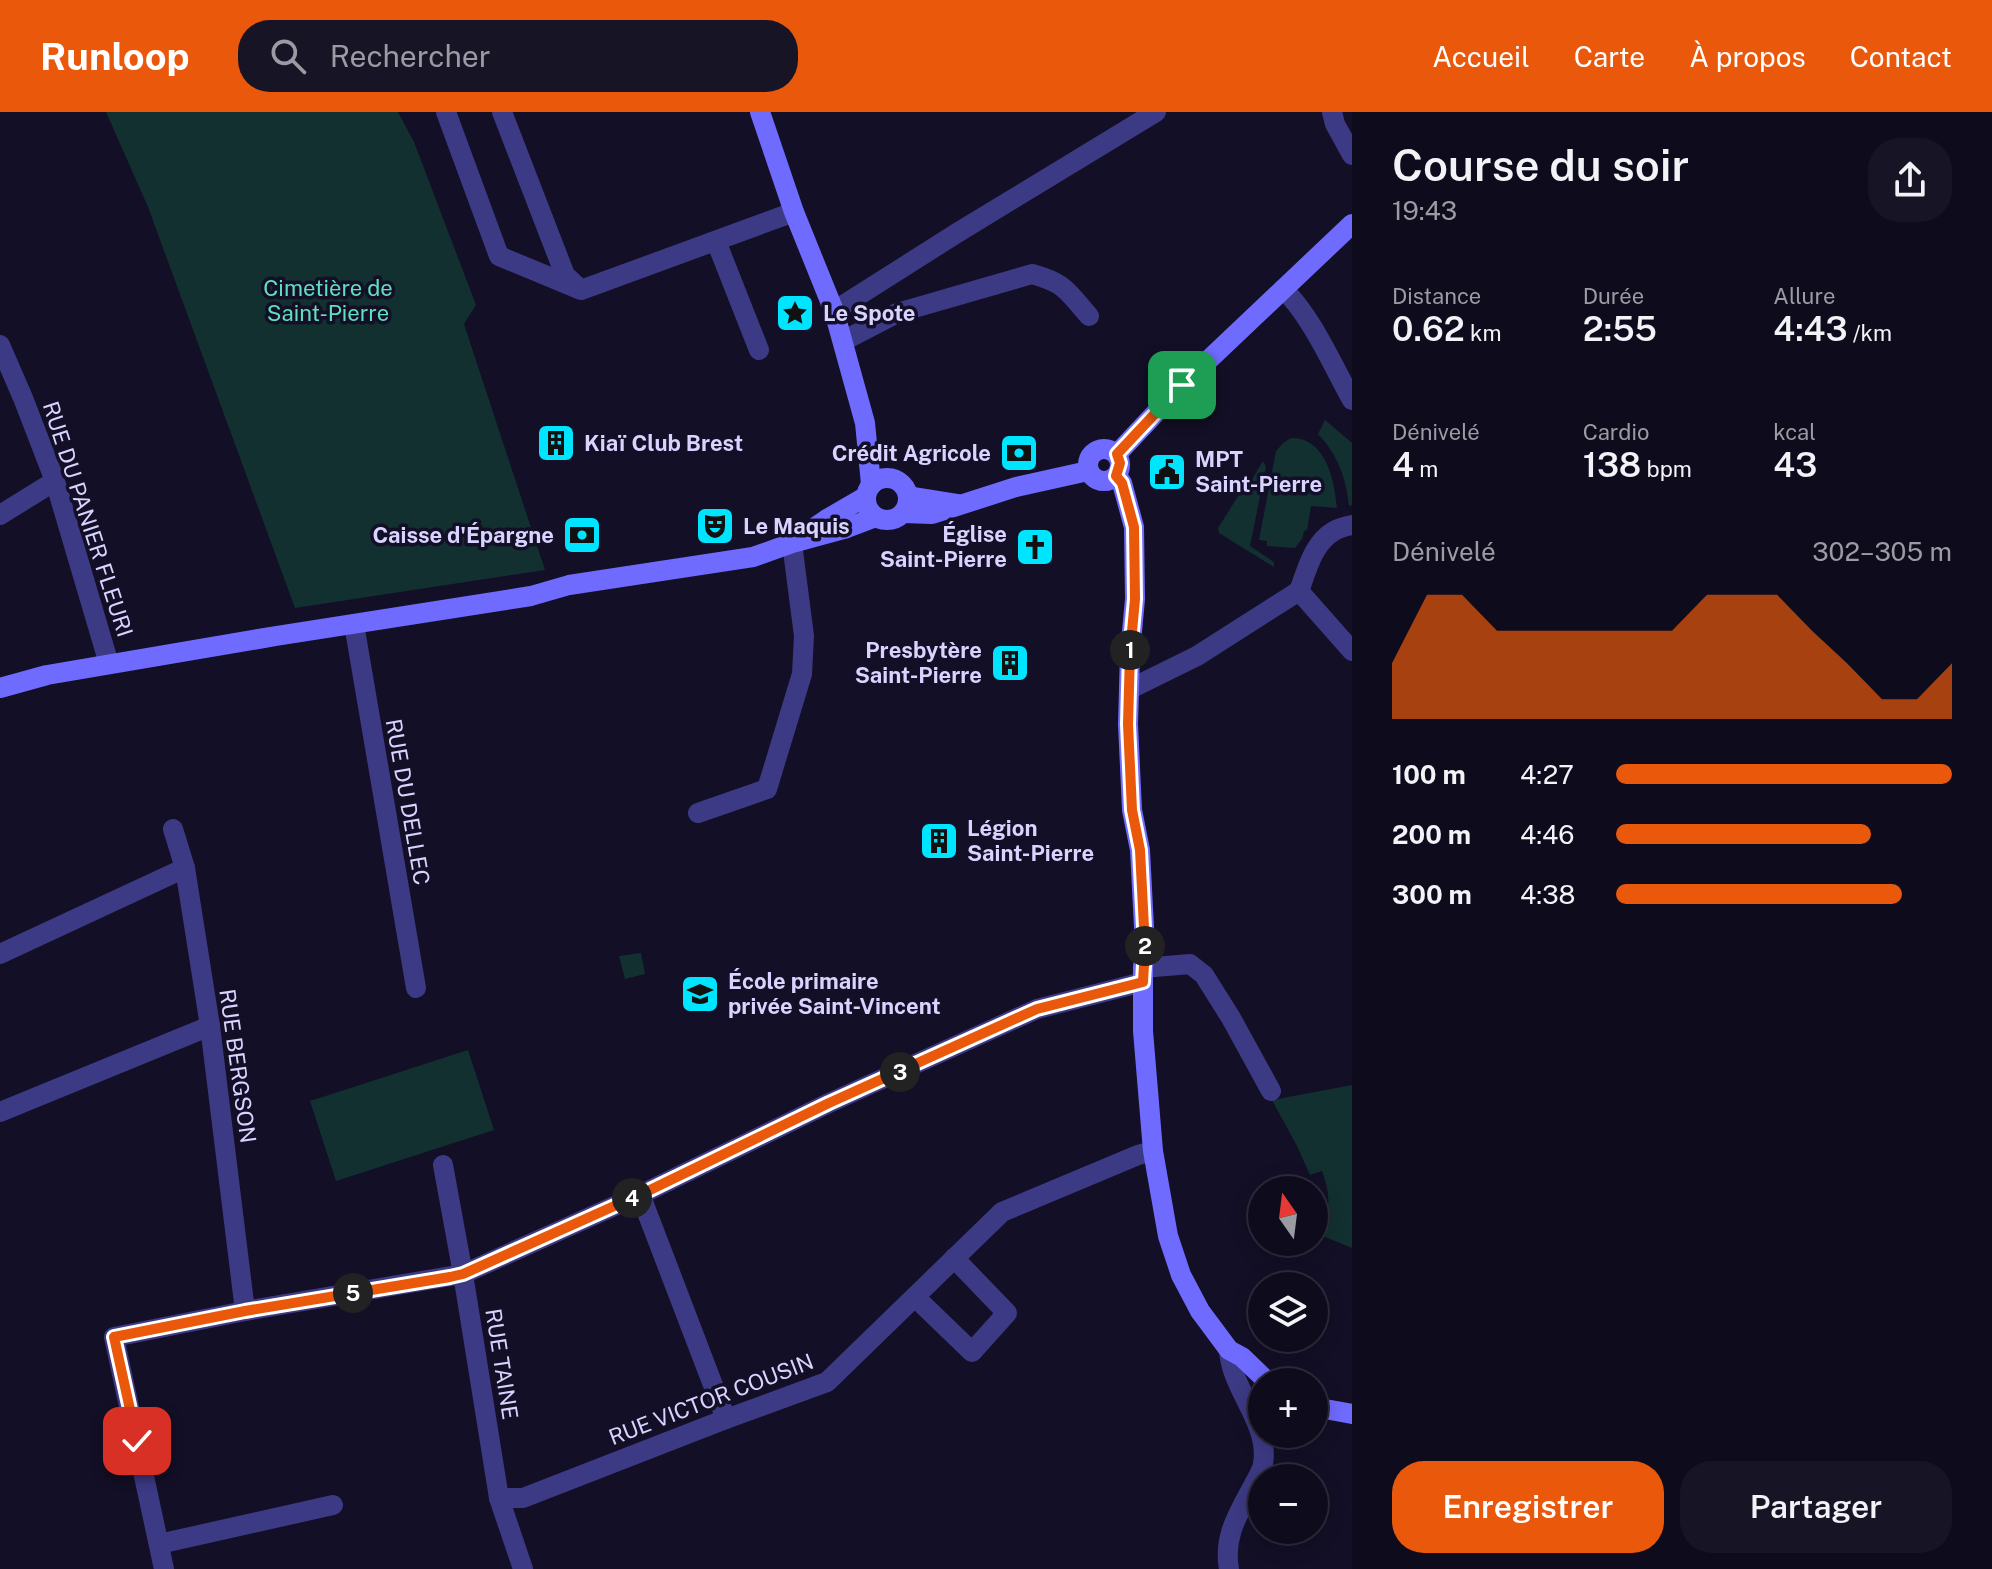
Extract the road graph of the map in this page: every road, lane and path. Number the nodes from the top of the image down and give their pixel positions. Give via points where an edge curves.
1 (446, 112) edge
2 (502, 112) edge
3 (760, 112) edge
4 (1156, 112) edge
5 (1332, 112) edge
6 (1352, 155) edge
7 (794, 212) junction
8 (1352, 224) edge
9 (716, 241) junction
10 (1283, 289) junction
11 (581, 290) junction
12 (834, 311) junction
13 (1089, 316) dead end
14 (843, 341) junction
15 (0, 345) edge
16 (759, 350) dead end
17 (1352, 400) edge
18 (865, 423) junction
19 (1117, 454) junction
20 (1088, 471) junction
21 (1116, 476) junction
22 (893, 478) junction
23 (55, 481) junction
24 (868, 491) junction
25 (905, 504) junction
26 (0, 515) edge
27 (876, 517) junction
28 (1352, 525) edge
29 (792, 543) junction
30 (1299, 591) junction
31 (354, 624) junction
32 (1352, 651) edge
33 (109, 664) junction
34 (0, 688) edge
35 (1130, 689) junction
36 (698, 813) dead end
37 (173, 829) dead end
38 (185, 868) junction
39 (0, 954) edge
40 (1143, 975) junction
41 (416, 988) dead end
42 (210, 1026) junction
43 (1271, 1091) dead end
44 (0, 1112) edge
45 (1153, 1151) junction
46 (443, 1165) dead end
47 (640, 1194) junction
48 (954, 1258) junction
49 (463, 1274) junction
50 (915, 1297) junction
51 (245, 1311) junction
52 (1229, 1350) junction
53 (1253, 1368) edge
54 (1328, 1410) edge
55 (1352, 1414) edge
56 (726, 1419) junction
57 (499, 1498) junction
58 (333, 1505) dead end
59 (159, 1544) junction
60 (164, 1569) edge
61 (523, 1569) edge
62 (1229, 1569) edge

1 - 11 street via 499,256
2 - 11 street via 565,275
3 - 7 main road
4 - 12 street
5 - 6 street
7 - 9 street
7 - 12 main road
8 - 10 main road
9 - 11 street
9 - 16 street
10 - 17 street via 1310,323
10 - 19 main road
12 - 14 main road
13 - 14 street via 1062,286 1032,274 897,313
14 - 18 main road
15 - 23 street, RUE DU PANIER FLEURI
18 - 22 main road
18 - 24 main road
19 - 20 main road via 1103,448 1093,452
19 - 21 main road
20 - 21 main road via 1100,481
20 - 25 main road via 932,514
21 - 35 main road via 1134,527
22 - 24 main road via 881,478
22 - 25 main road via 903,485
23 - 26 street
23 - 33 street, RUE DU PANIER FLEURI
24 - 27 main road via 868,509
24 - 29 main road
25 - 27 main road via 890,520
27 - 29 main road
28 - 30 street via 1334,531 1320,544
29 - 31 main road via 753,557
29 - 36 street via 804,636 802,674 767,789
30 - 32 street
30 - 35 street via 1197,656
31 - 33 main road
31 - 41 street, RUE DU DELLEC
33 - 34 main road
35 - 40 main road via 1130,792 1140,850
37 - 38 street, RUE BERGSON
38 - 39 street
38 - 42 street, RUE BERGSON
40 - 43 street via 1190,964 1204,975
40 - 45 main road
40 - 47 street via 1037,1009
42 - 44 street
42 - 51 street, RUE BERGSON
45 - 48 street, RUE VICTOR COUSIN via 1002,1212
45 - 52 main road via 1168,1236 1181,1275
46 - 49 street, RUE TAINE
47 - 49 street
47 - 56 street
48 - 50 street, RUE VICTOR COUSIN
48 - 50 street via 1007,1313 972,1352
49 - 51 street
49 - 57 street, RUE TAINE
50 - 56 street, RUE VICTOR COUSIN via 827,1382
51 - 59 street via 114,1337
52 - 53 main road
52 - 62 street via 1232,1371 1262,1439 1263,1465 1229,1535
54 - 55 main road
56 - 57 street, RUE VICTOR COUSIN via 523,1498
57 - 61 street, RUE TAINE
58 - 59 street
59 - 60 street

